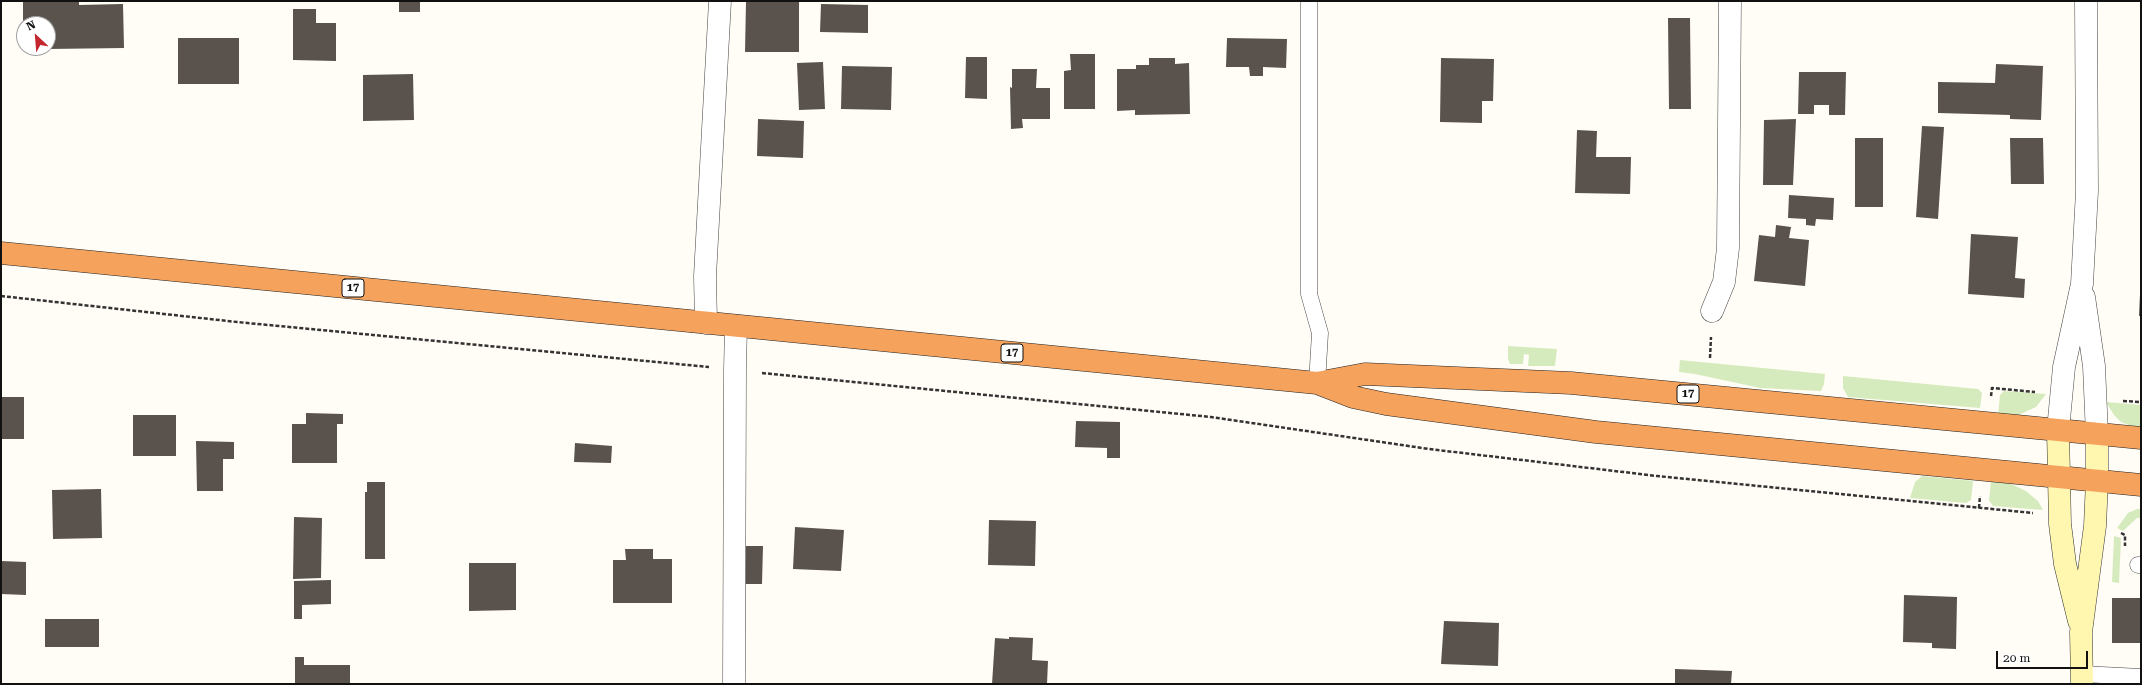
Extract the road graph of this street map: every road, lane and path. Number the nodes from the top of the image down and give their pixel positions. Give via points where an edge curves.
1 (720, 1) edge
2 (1309, 1) edge
3 (1730, 1) edge
4 (2086, 1) edge
5 (1, 253) edge
6 (2082, 284) junction
7 (1, 296) edge
8 (1712, 311) dead end
9 (706, 323) junction
10 (736, 326) junction
11 (734, 370) junction
12 (1318, 383) junction
13 (2058, 430) junction
14 (2097, 434) junction
15 (2141, 438) edge
16 (2058, 477) junction
17 (2098, 481) junction
18 (2141, 485) edge
19 (2060, 524) junction
20 (2095, 526) junction
21 (2140, 565) edge
22 (2081, 632) junction
23 (2141, 677) edge
24 (2082, 679) edge
25 (734, 684) edge

1 - 9 street via 705,276
2 - 12 lane via 1309,294 1320,334
3 - 8 street via 1728,248 1724,282
4 - 6 street via 2087,190
5 - 9 highway, 17
6 - 13 street via 2064,367
6 - 14 street via 2094,366
7 - 11 path via 237,322
9 - 10 highway, 17
10 - 11 street
10 - 12 highway, 17
11 - 19 path via 1211,417 1428,449 1657,476 2041,514 2044,522
11 - 25 street
12 - 13 highway, 17 via 1365,374 1571,382
12 - 16 highway, 17 via 1353,397 1386,404 1589,431
13 - 14 highway, 17
13 - 16 street
14 - 15 highway, 17
14 - 17 street
16 - 17 highway, 17
16 - 19 street
17 - 18 highway, 17
17 - 20 street
19 - 22 street via 2065,564
20 - 21 path via 2111,527 2125,536 2125,559
20 - 22 street
22 - 24 street
23 - 24 lane

